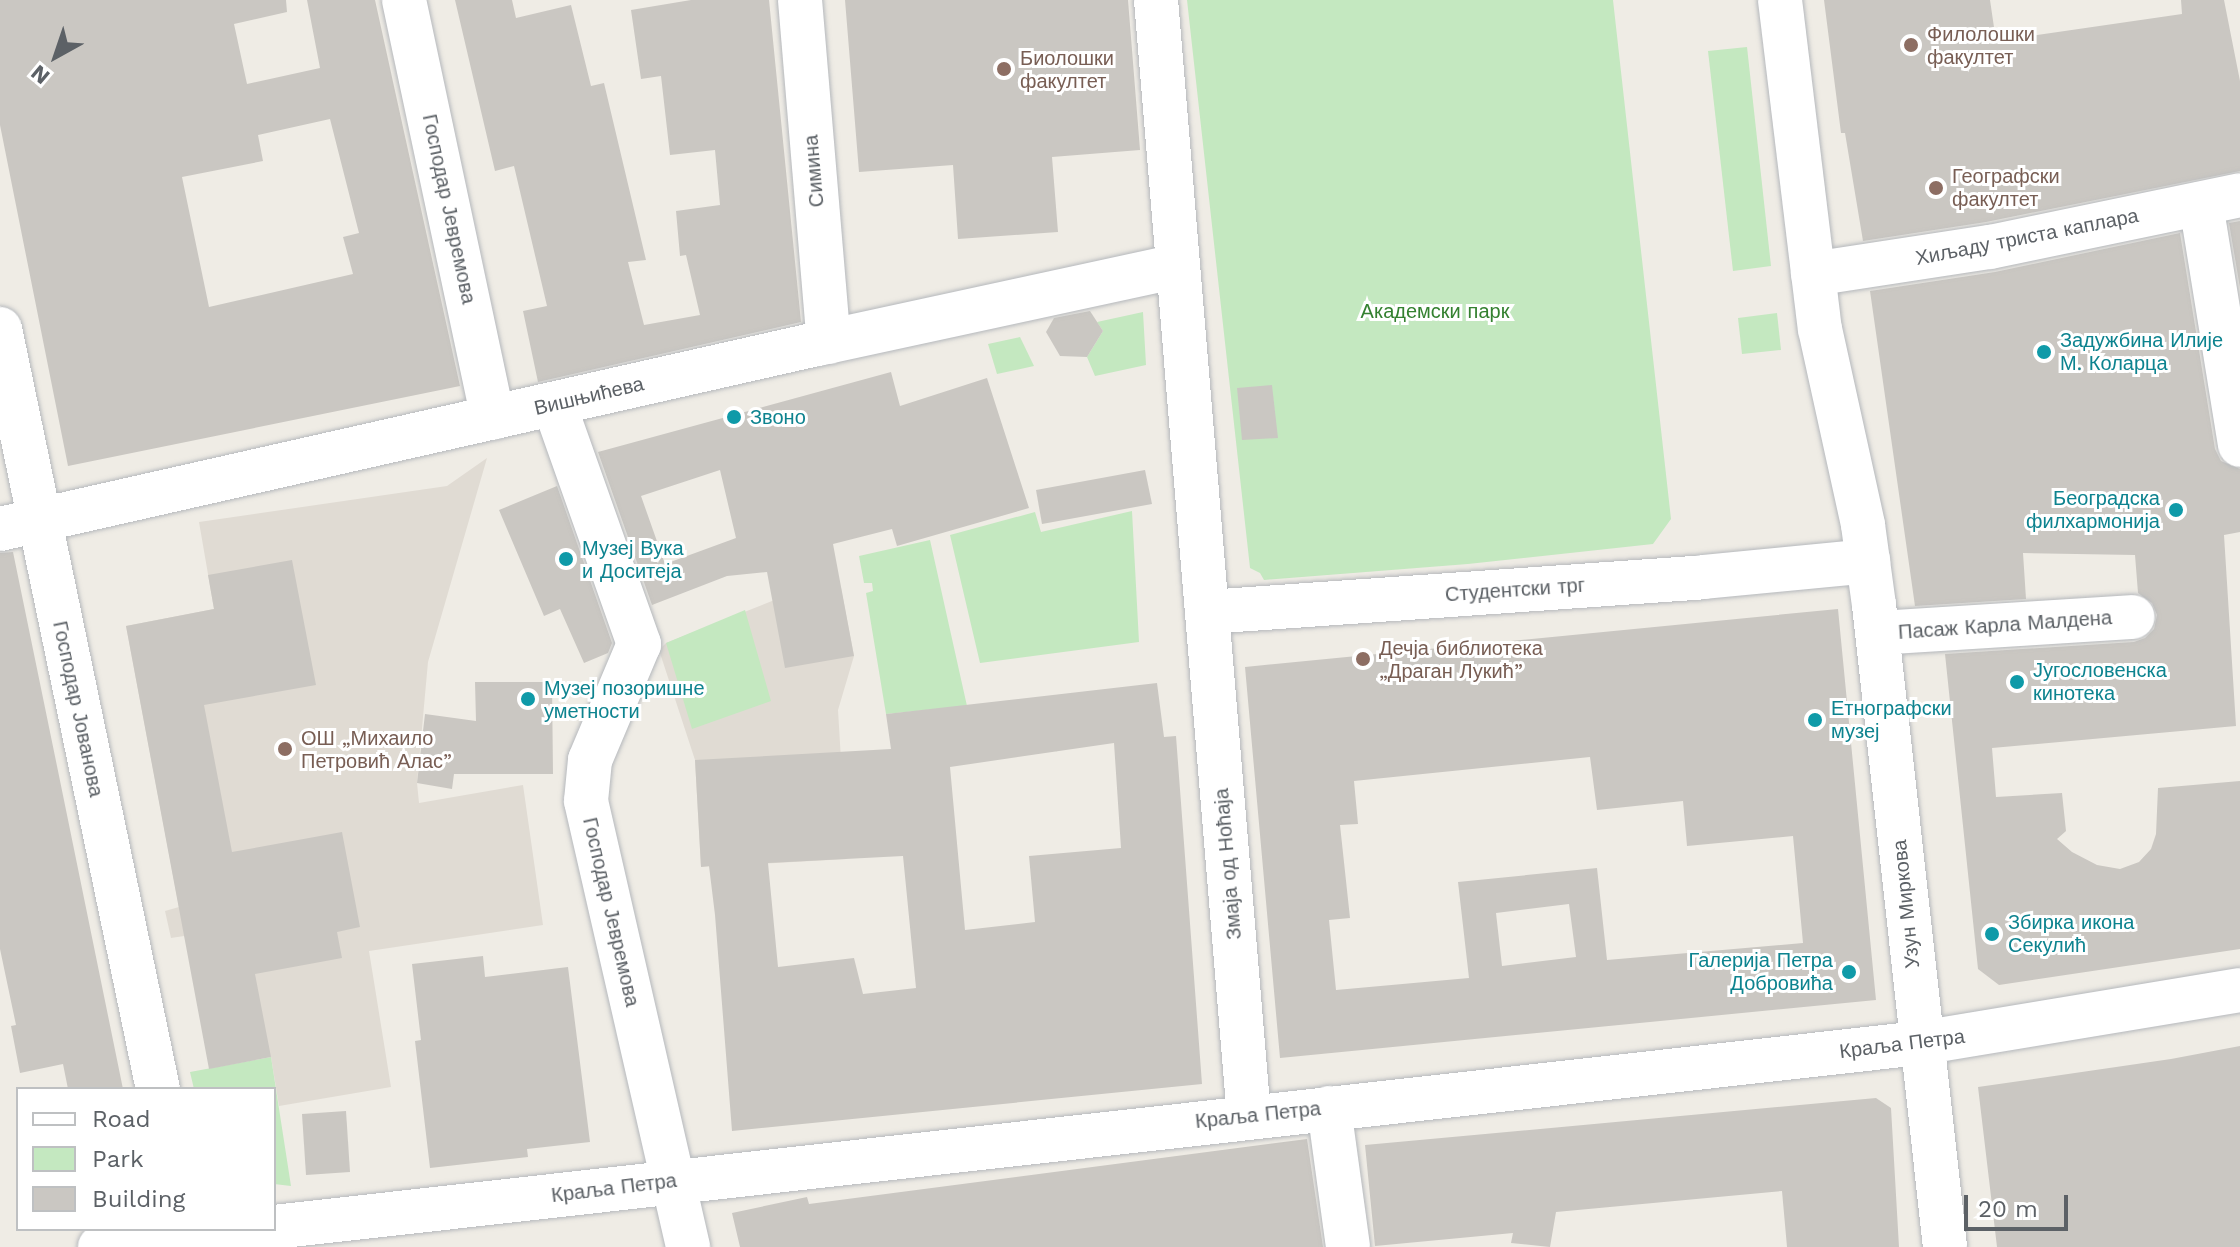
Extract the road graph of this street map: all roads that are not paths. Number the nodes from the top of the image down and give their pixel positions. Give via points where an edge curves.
1 (404, 0) edge
2 (800, 0) edge
3 (1156, 0) edge
4 (1780, 0) edge
5 (2220, 199) edge
6 (1178, 266) junction
7 (1813, 274) junction
8 (0, 329) edge
9 (829, 342) junction
10 (554, 404) junction
11 (493, 418) junction
12 (2240, 445) edge
13 (19, 525) edge
14 (1868, 561) junction
15 (1207, 612) junction
16 (2132, 617) dead end
17 (1878, 633) junction
18 (2240, 990) edge
19 (1920, 1043) junction
20 (158, 1087) edge
21 (1329, 1108) junction
22 (1249, 1116) junction
23 (672, 1182) junction
24 (276, 1227) edge
25 (240, 1231) edge
26 (189, 1238) edge
27 (100, 1247) edge
28 (688, 1247) edge
29 (1348, 1247) edge
30 (1945, 1247) edge

1 - 11 street, Господар Јевремова
2 - 9 street, Симина
3 - 6 street
4 - 7 street
5 - 7 street, Хиљаду триста каплара via 1990,247
5 - 12 street
6 - 9 street, Вишњићева
6 - 15 street
7 - 14 street via 1833,400
8 - 13 street, Господар Јованова
9 - 10 street, Вишњићева
10 - 11 street, Вишњићева
10 - 23 street, Господар Јевремова via 639,644 590,760 586,801
11 - 13 street, Вишњићева
13 - 20 street, Господар Јованова
14 - 15 street, Студентски трг
14 - 17 street, Узун Миркова
15 - 22 street, Змаја од Ноћаја
16 - 17 street, Пасаж Карла Малдена
17 - 19 street, Узун Миркова
18 - 19 street, Краља Петра
19 - 21 street, Краља Петра
19 - 30 street, Узун Миркова
21 - 22 street, Краља Петра
21 - 29 street
22 - 23 street, Краља Петра
23 - 24 street, Краља Петра
23 - 28 street, Господар Јевремова
25 - 26 street
26 - 27 street

